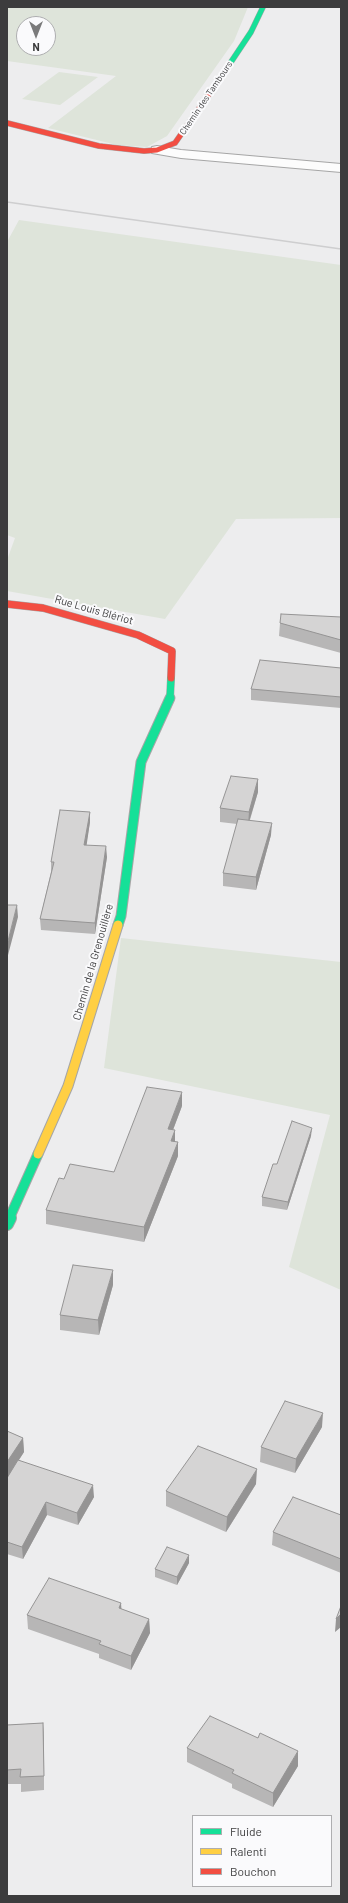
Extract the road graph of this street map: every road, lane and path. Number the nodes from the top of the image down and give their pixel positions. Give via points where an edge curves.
1 (263, 7) edge
2 (7, 123) edge
3 (157, 150) junction
4 (341, 168) edge
5 (7, 604) edge
6 (172, 651) joint
7 (7, 1224) edge

1 - 3 street, Chemin des Tambours via 251,32 175,143
2 - 3 street, Chemin des Tambours via 99,146
3 - 4 street
5 - 6 street, Rue Louis Blériot via 44,608 131,632
6 - 7 street, Chemin de la Grenouillère via 170,698 141,762 121,916 68,1086

